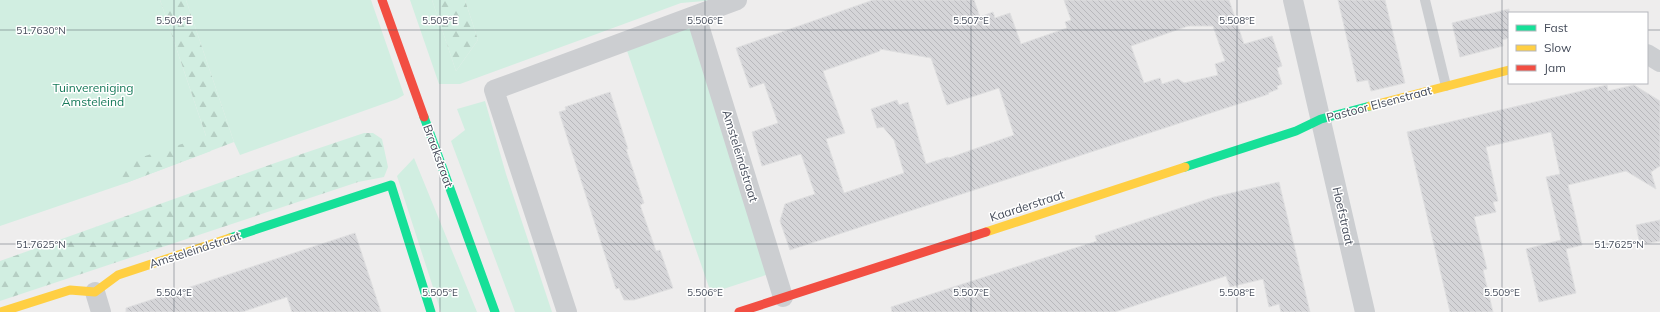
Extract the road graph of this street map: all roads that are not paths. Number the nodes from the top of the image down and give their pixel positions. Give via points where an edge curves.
1 (382, 0) edge
2 (737, 0) edge
3 (1293, 0) edge
4 (1425, 0) edge
5 (696, 16) junction
6 (1648, 55) edge
7 (1660, 62) edge
8 (1508, 70) edge
9 (1446, 86) junction
10 (1321, 119) junction
11 (95, 292) junction
12 (784, 297) junction
13 (1, 312) edge
14 (101, 312) edge
15 (431, 312) edge
16 (495, 312) edge
17 (567, 312) edge
18 (738, 312) edge
19 (1365, 312) edge

1 - 16 street, Braakstraat
2 - 5 street
3 - 10 street, Pastoor Elsenstraat
4 - 9 lane
5 - 12 street, Amsteleindstraat
5 - 17 street via 494,90
6 - 7 street
8 - 9 street, Pastoor Elsenstraat
9 - 10 street, Pastoor Elsenstraat
10 - 12 street, Kaarderstraat via 1296,131
10 - 19 street, Hoefstraat
11 - 13 street via 70,290
11 - 14 street
11 - 15 street, Amsteleindstraat via 118,275 391,185
12 - 18 street, Kaarderstraat

